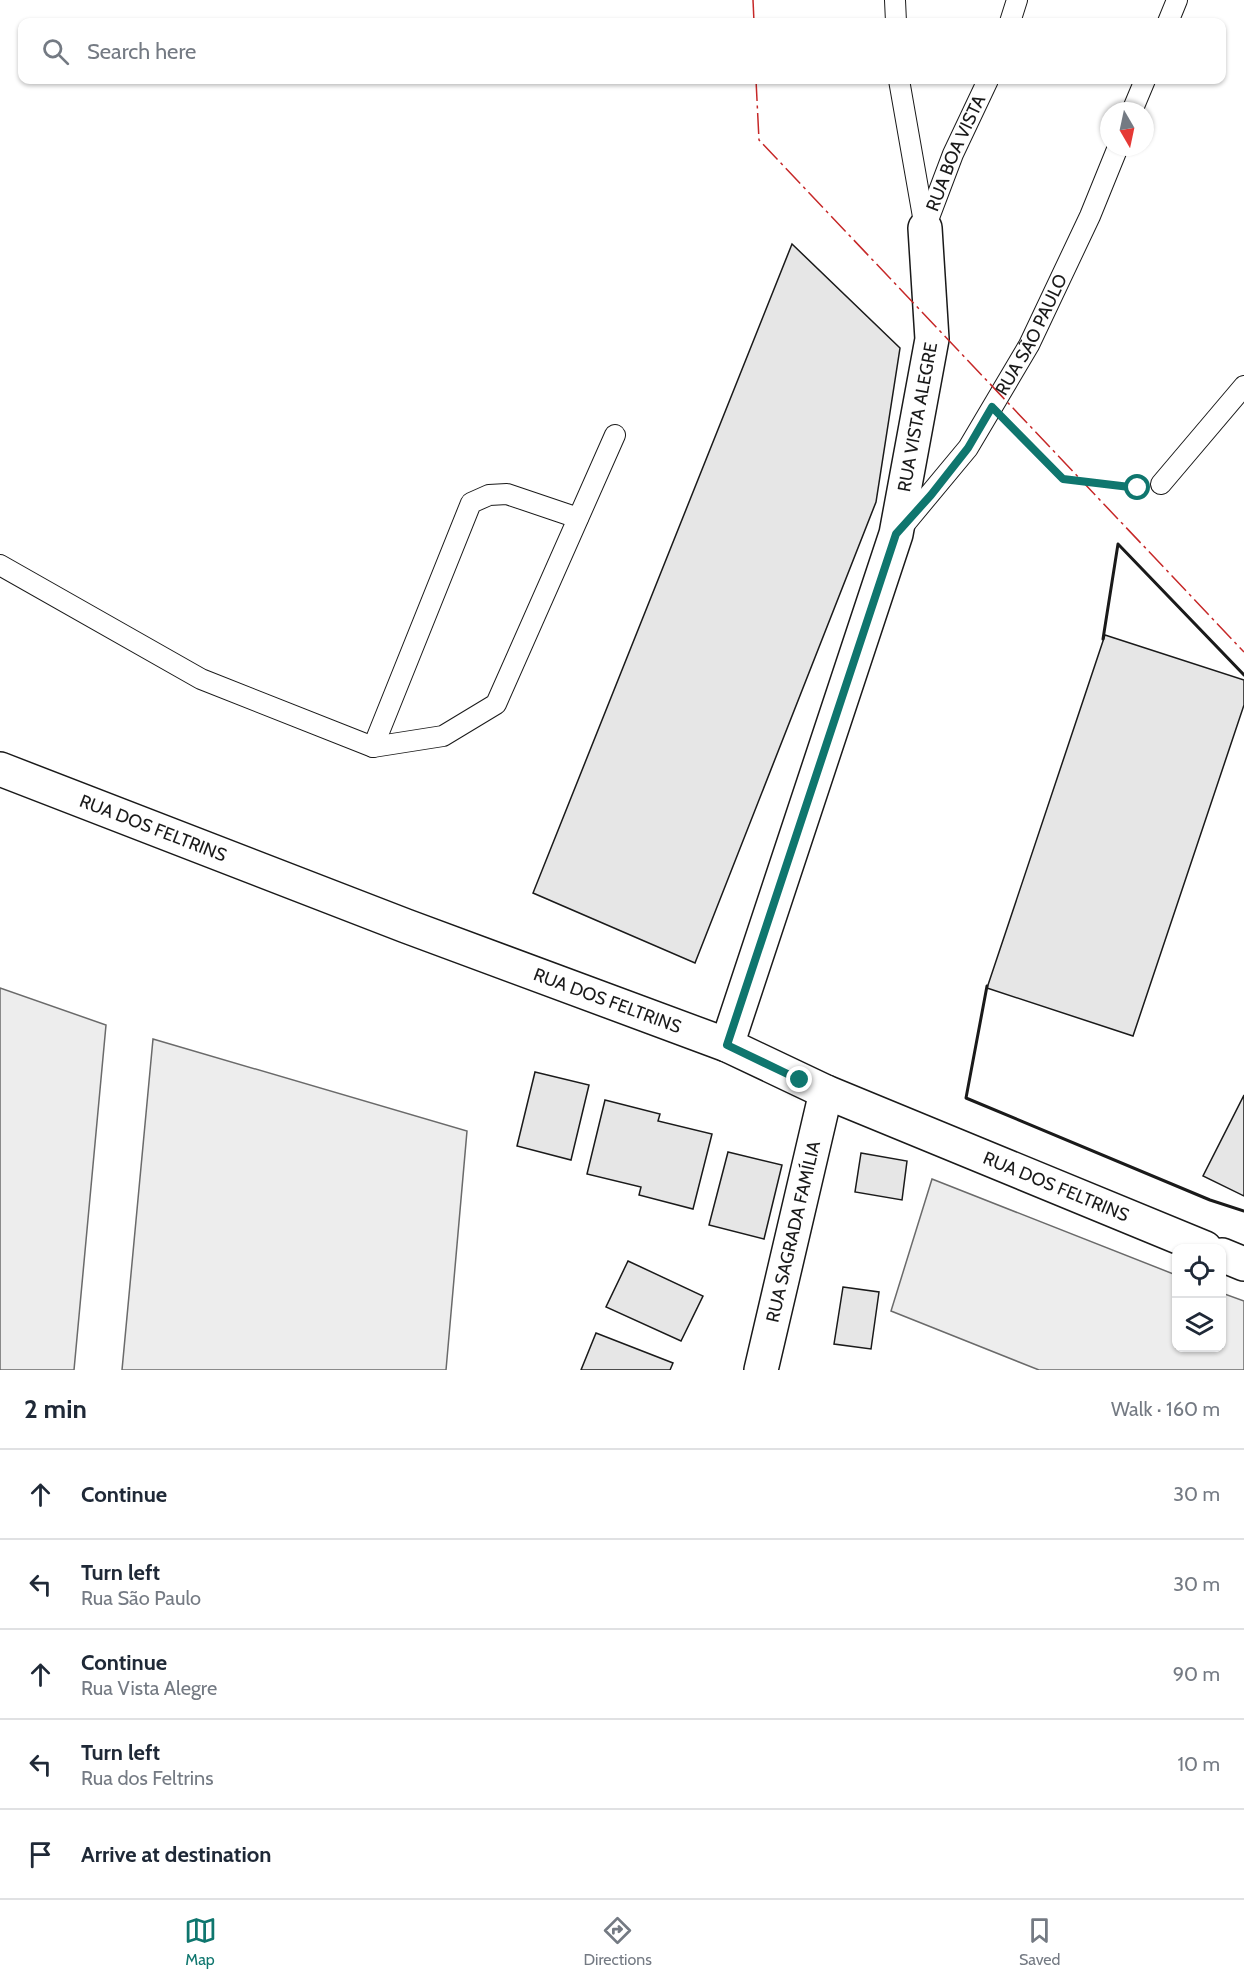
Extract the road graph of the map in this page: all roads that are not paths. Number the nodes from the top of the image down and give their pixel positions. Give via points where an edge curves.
1 (895, 0) edge
2 (1017, 0) edge
3 (1177, 0) edge
4 (896, 18) edge
5 (1011, 18) edge
6 (1170, 18) edge
7 (900, 84) edge
8 (986, 84) edge
9 (1143, 84) edge
10 (1136, 102) edge
11 (1114, 156) edge
12 (925, 228) junction
13 (1244, 386) edge
14 (615, 435) dead end
15 (1161, 484) road end
16 (578, 518) junction
17 (896, 534) junction
18 (0, 565) edge
19 (373, 747) junction
20 (0, 769) edge
21 (727, 1045) junction
22 (826, 1092) junction
23 (1195, 1244) edge
24 (1226, 1257) edge
25 (1244, 1264) edge
26 (760, 1370) edge

1 - 4 lane
2 - 5 lane
3 - 6 lane
7 - 12 lane
8 - 12 lane, RUA BOA VISTA via 953,154
9 - 10 lane
11 - 17 lane, RUA SÃO PAULO via 1029,345 968,448
12 - 17 street, RUA VISTA ALEGRE via 932,339
13 - 15 lane
14 - 16 lane
16 - 19 lane via 496,704 443,736
16 - 19 lane via 507,494 489,495 471,503
17 - 21 street, RUA VISTA ALEGRE
18 - 19 lane via 201,679
20 - 21 street, RUA DOS FELTRINS
21 - 22 street, RUA DOS FELTRINS
22 - 23 street, RUA DOS FELTRINS
22 - 26 street, RUA SAGRADA FAMÍLIA
24 - 25 street

